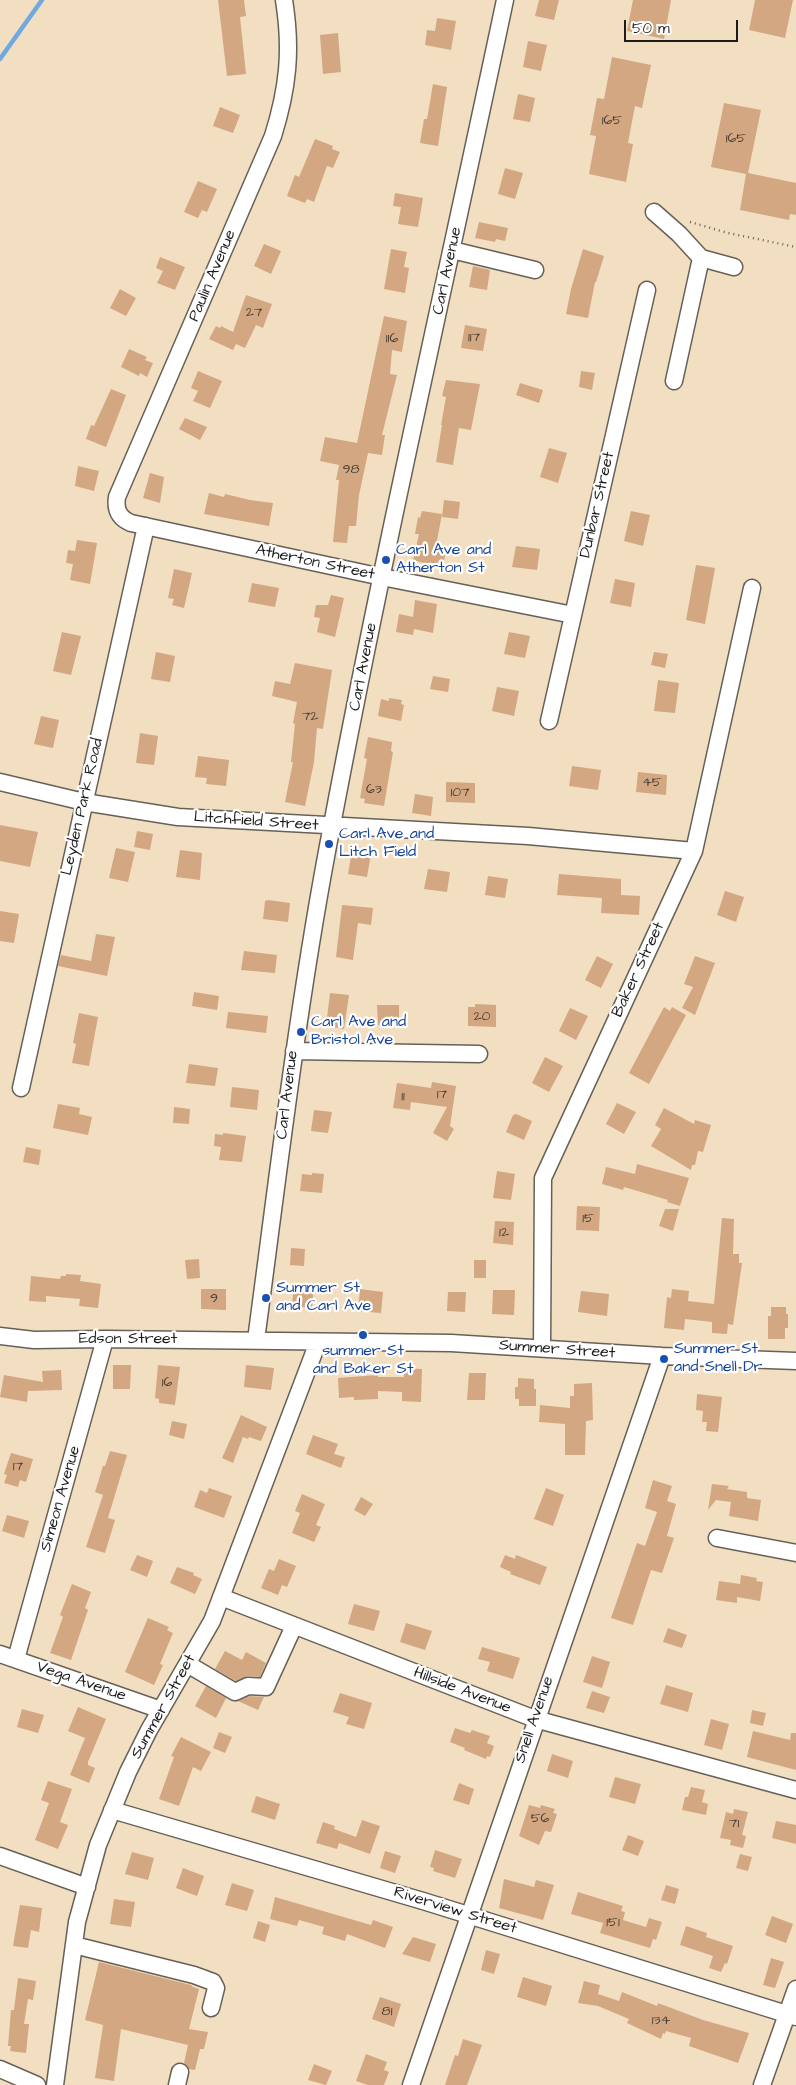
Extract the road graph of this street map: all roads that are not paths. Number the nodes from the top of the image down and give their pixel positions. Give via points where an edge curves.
1 (284, 0) edge
2 (505, 0) edge
3 (654, 212) dead end
4 (452, 250) junction
5 (701, 258) junction
6 (734, 267) dead end
7 (536, 270) dead end
8 (647, 290) dead end
9 (674, 381) dead end
10 (146, 526) junction
11 (382, 577) junction
12 (752, 588) dead end
13 (573, 615) junction
14 (549, 721) dead end
15 (0, 782) edge
16 (84, 802) junction
17 (331, 826) junction
18 (694, 851) junction
19 (294, 1051) junction
20 (479, 1054) dead end
21 (21, 1088) dead end
22 (0, 1336) edge
23 (106, 1339) junction
24 (256, 1340) junction
25 (318, 1342) junction
26 (542, 1348) junction
27 (662, 1356) junction
28 (796, 1360) edge
29 (717, 1538) dead end
30 (796, 1553) edge
31 (221, 1597) junction
32 (294, 1626) junction
33 (0, 1654) edge
34 (16, 1659) junction
35 (189, 1664) junction
36 (161, 1710) junction
37 (535, 1719) junction
38 (796, 1790) edge
39 (112, 1810) junction
40 (0, 1856) edge
41 (87, 1887) junction
42 (470, 1916) junction
43 (74, 1945) junction
44 (796, 1989) edge
45 (211, 2008) dead end
46 (792, 2016) edge
47 (0, 2069) edge
48 (37, 2085) edge
49 (55, 2085) edge
50 (411, 2085) edge
51 (762, 2085) edge

1 - 10 street, Paulin Avenue via 289,37 288,72 283,105 273,136 117,497 116,507 124,520
2 - 4 street, Carl Avenue
3 - 5 street
4 - 7 street
4 - 11 street, Carl Avenue
5 - 6 street
5 - 9 street
8 - 13 street, Dunbar Street
10 - 11 street, Atherton Street
10 - 16 street, Leyden Park Road
11 - 13 street, Atherton Street
11 - 17 street, Carl Avenue
12 - 18 street, Baker Street
13 - 14 street, Dunbar Street
15 - 16 street, Litchfield Street
16 - 17 street, Litchfield Street via 178,817
16 - 21 street, Leyden Park Road
17 - 18 street, Litchfield Street via 528,836
17 - 19 street, Carl Avenue
18 - 26 street, Baker Street via 543,1178
19 - 20 street
19 - 24 street, Carl Avenue
22 - 23 street, Edson Street via 34,1340
23 - 24 street, Edson Street
23 - 34 street, Simeon Avenue
24 - 25 street, Summer Street
25 - 26 street, Summer Street via 451,1343
25 - 31 street, Summer Street
26 - 27 street, Summer Street
27 - 28 street, Summer Street
27 - 37 street, Snell Avenue
29 - 30 street
31 - 32 street, Hillside Avenue
31 - 35 street, Summer Street
32 - 35 street via 266,1687 248,1686 235,1692
32 - 37 street, Hillside Avenue
33 - 34 street, Vega Avenue
34 - 36 street, Vega Avenue
35 - 36 street, Summer Street
36 - 39 street, Summer Street
37 - 38 street, Hillside Avenue
37 - 42 street, Snell Avenue
39 - 41 street, Summer Street via 98,1844
39 - 42 street, Riverview Street
40 - 41 street
41 - 43 street, Summer Street
42 - 46 street, Riverview Street
42 - 50 street, Snell Avenue
43 - 45 street via 213,1982 216,1988
43 - 49 street, Summer Street
44 - 46 street
46 - 51 street
47 - 48 street

